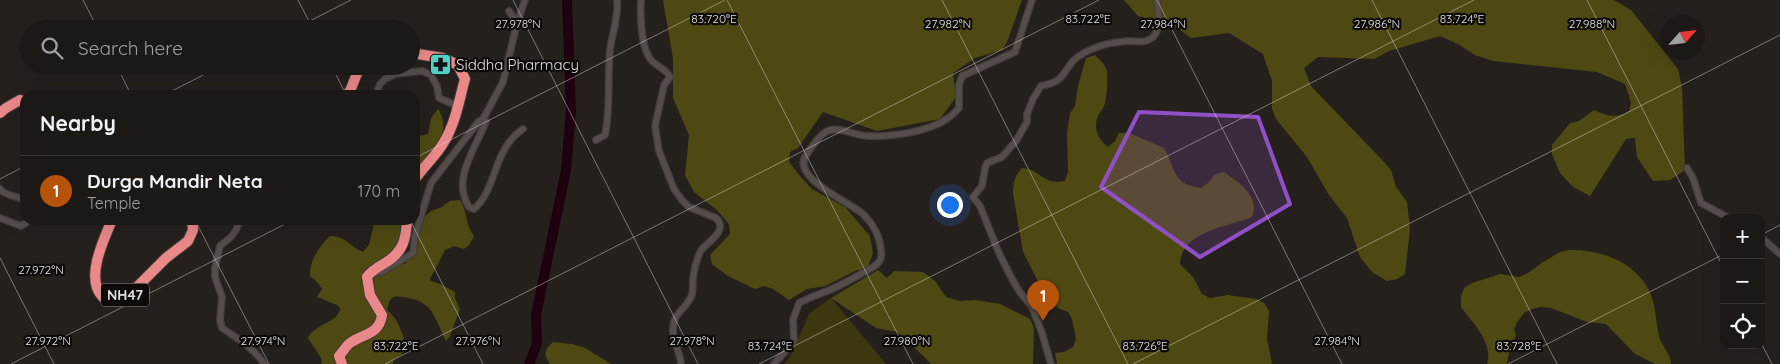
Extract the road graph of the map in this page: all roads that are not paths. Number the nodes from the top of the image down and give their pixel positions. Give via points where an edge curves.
1 (525, 0) edge
2 (617, 0) edge
3 (641, 0) edge
4 (1032, 0) edge
5 (1158, 0) edge
6 (509, 10) dead end
7 (517, 23) junction
8 (420, 54) edge
9 (420, 71) edge
10 (356, 75) edge
11 (394, 75) edge
12 (350, 90) edge
13 (378, 90) edge
14 (20, 100) edge
15 (458, 106) junction
16 (0, 113) edge
17 (484, 119) junction
18 (522, 129) dead end
19 (596, 140) dead end
20 (1687, 168) dead end
21 (420, 173) edge
22 (0, 189) edge
23 (20, 198) edge
24 (1722, 214) edge
25 (0, 218) edge
26 (420, 219) edge
27 (23, 225) edge
28 (110, 225) edge
29 (192, 225) edge
30 (238, 225) edge
31 (406, 225) edge
32 (418, 225) edge
33 (1765, 241) edge
34 (1780, 254) edge
35 (369, 274) junction
36 (264, 364) edge
37 (342, 364) edge
38 (681, 364) edge
39 (774, 364) edge
40 (1051, 364) edge

1 - 7 street
2 - 19 street via 610,48 608,119 605,135
3 - 38 street via 640,15 647,52 652,62 670,77 664,85 655,126 659,151 674,189 682,200 716,218 720,226 712,242 700,253 693,276 693,294 674,322 672,331
4 - 39 street via 1015,52 962,76 959,108 948,119 924,129 894,135 866,136 829,130 805,155 804,168 812,181 850,204 872,224 878,236 881,258 877,265 854,278 799,303 793,320 794,340
5 - 40 street via 1159,30 1153,37 1145,42 1128,41 1088,51 1074,60 1062,78 1041,86 1016,141 1002,157 987,163 982,186 973,197 1014,283 1032,307
6 - 7 street
7 - 17 street via 504,82
8 - 15 highway via 443,58 458,65 465,79
9 - 15 street via 431,75 439,98
10 - 12 highway
11 - 13 street via 385,79
14 - 16 highway
15 - 21 highway via 443,144
17 - 18 street via 486,121 465,167 463,183 469,208 474,209 481,202 502,152 512,136
17 - 26 street via 431,183
20 - 24 street via 1702,203
22 - 23 street
25 - 27 street
28 - 29 highway, NH47 via 95,271 97,288 103,297 112,301 131,293 188,241
30 - 36 street via 220,246 215,268 222,297 220,320 222,328 256,352
31 - 35 highway via 403,246 394,258
32 - 35 street via 413,253 382,272
33 - 34 street
35 - 37 highway via 370,295 382,315 381,323 373,332 350,343 339,356

